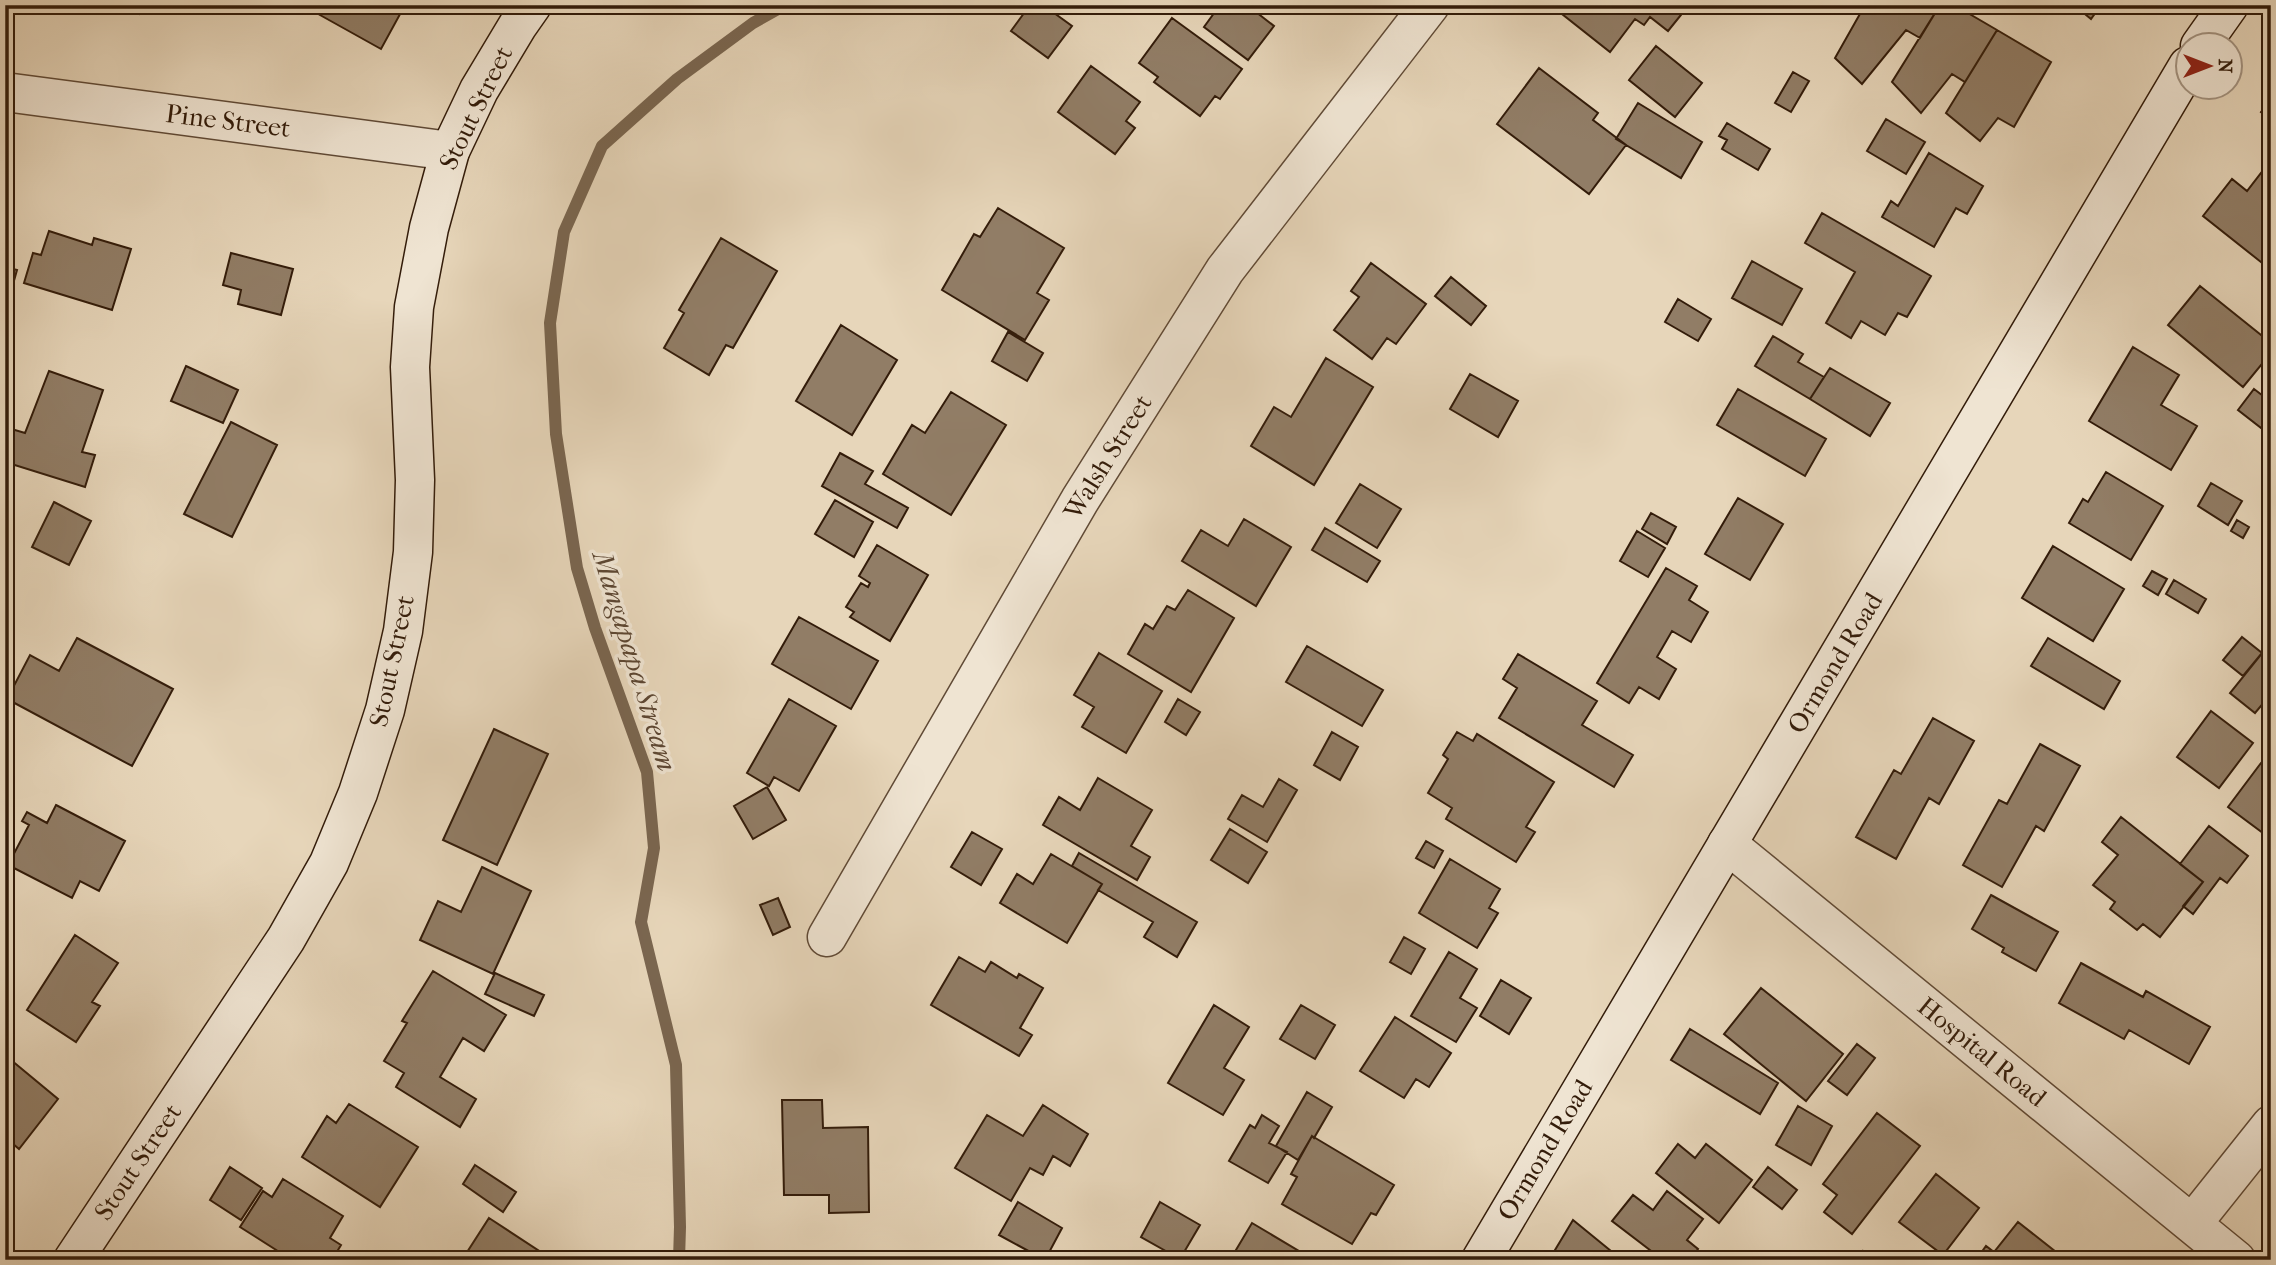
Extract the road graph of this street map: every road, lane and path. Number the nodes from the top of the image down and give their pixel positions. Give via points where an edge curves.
1 (532, 5) edge
2 (1430, 5) edge
3 (2230, 5) edge
4 (2210, 32) edge
5 (2174, 91) edge
6 (5, 92) edge
7 (450, 151) junction
8 (1727, 844) junction
9 (827, 937) dead end
10 (2271, 1125) edge
11 (2192, 1224) junction
12 (73, 1260) edge
13 (1481, 1260) edge
14 (2236, 1260) edge

1 - 7 street, Stout Street via 479,90
2 - 9 street, Walsh Street via 1225,270 1080,500
3 - 4 street
5 - 8 street, Ormond Road
6 - 7 street, Pine Street
7 - 12 street, Stout Street via 414,307 410,367 413,552 402,631 385,710 358,793 329,863 286,939
8 - 11 street, Hospital Road
8 - 13 street, Ormond Road
10 - 11 street
11 - 14 street, Hospital Road

